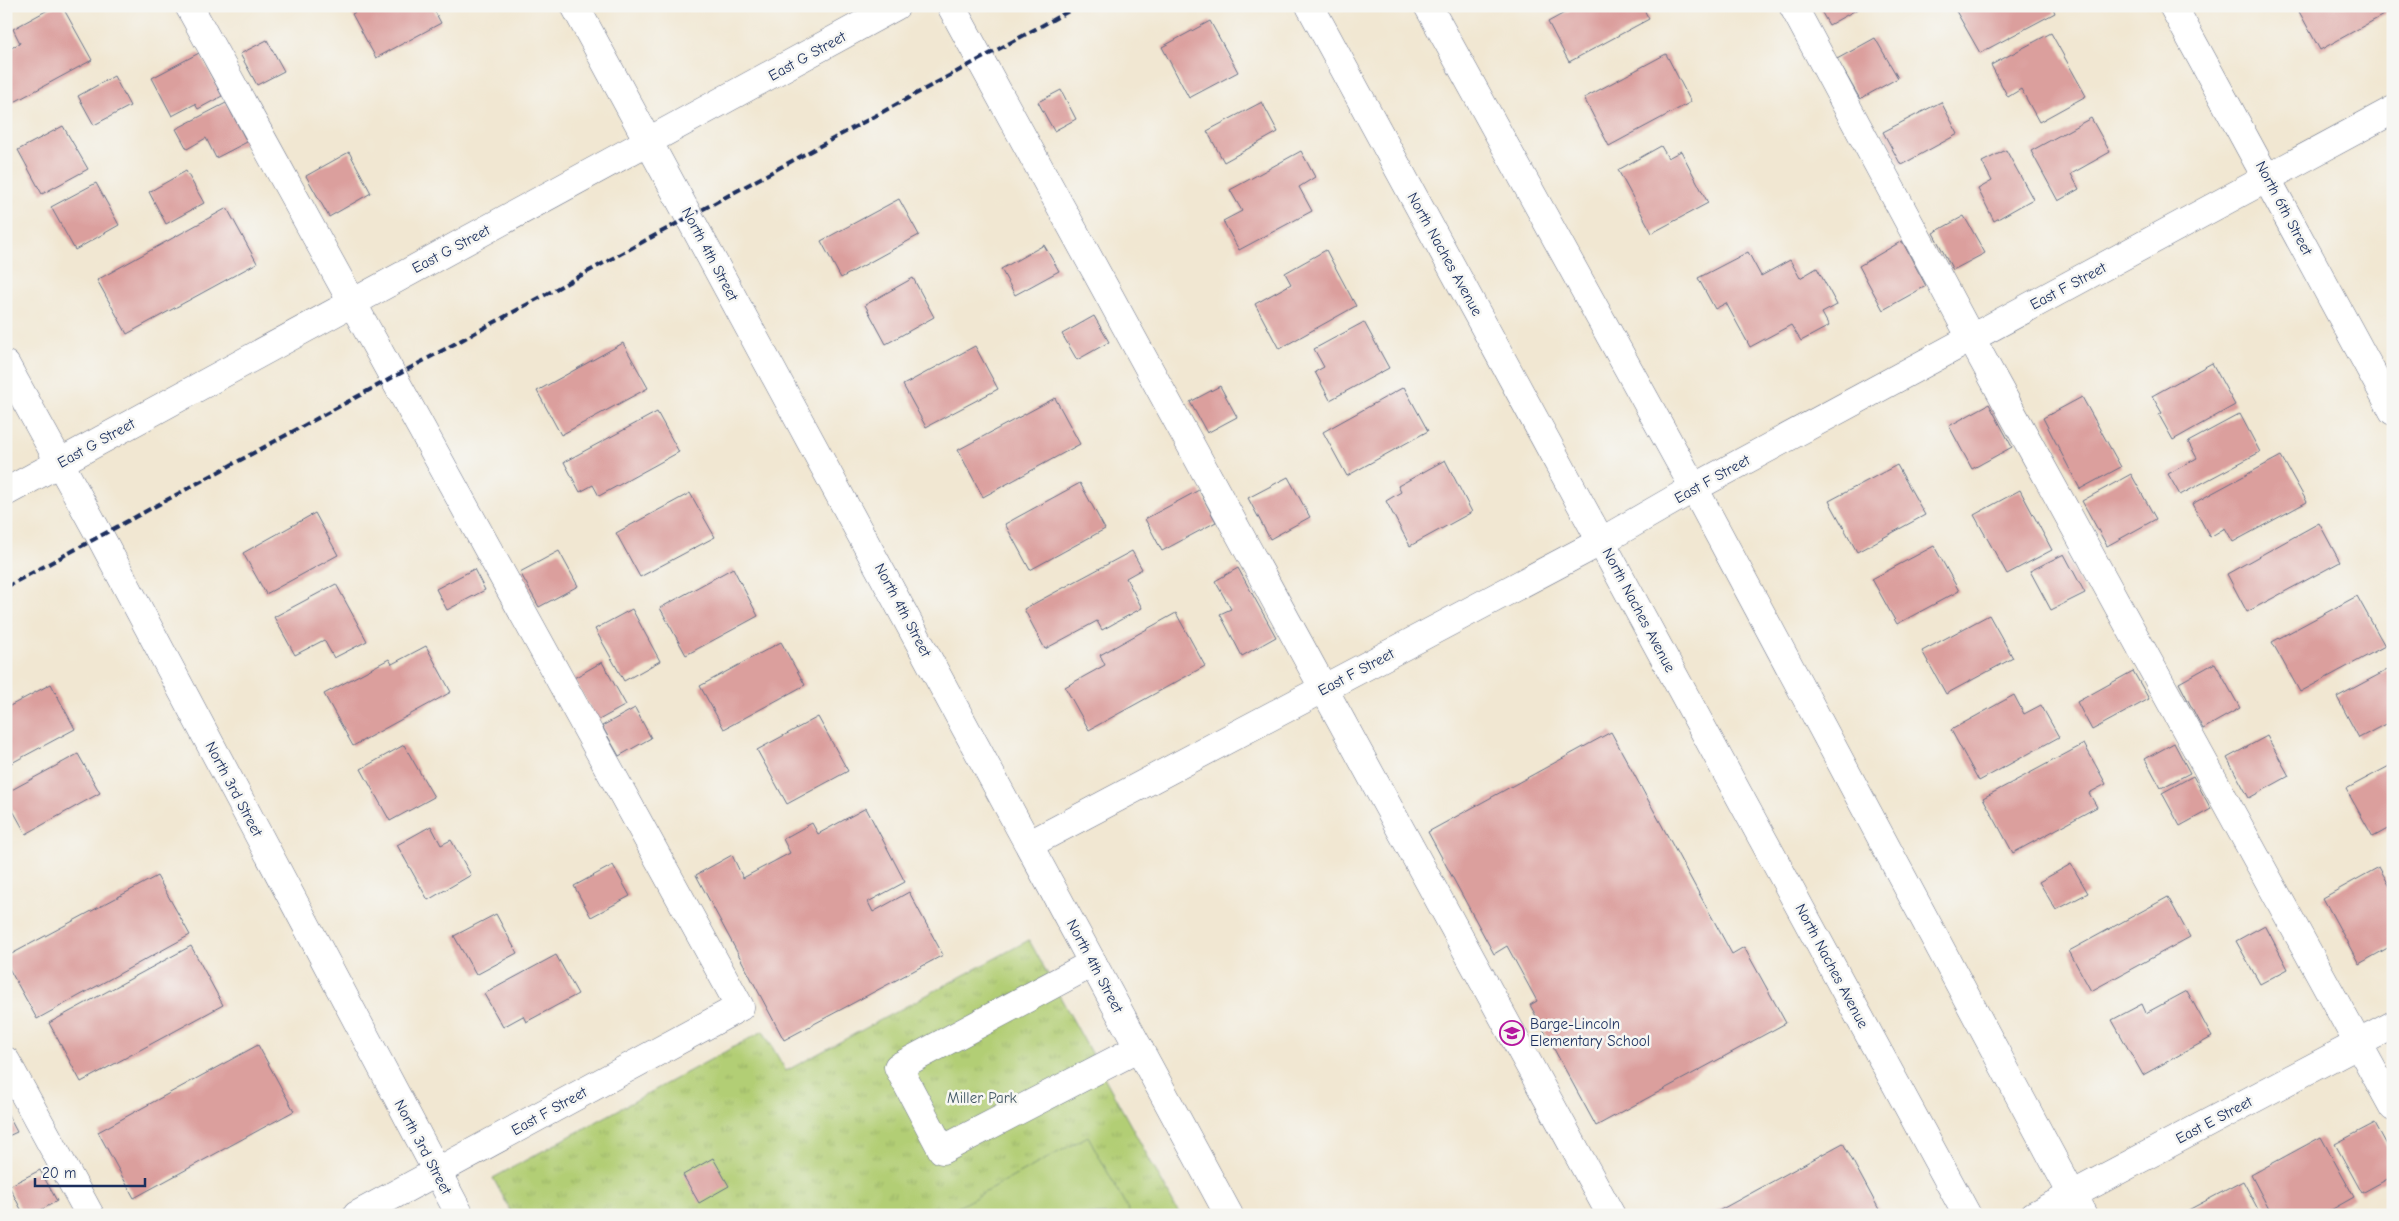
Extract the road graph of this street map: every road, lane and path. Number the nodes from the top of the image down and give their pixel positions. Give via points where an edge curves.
1 (189, 6) edge
2 (575, 6) edge
3 (896, 6) edge
4 (951, 6) edge
5 (1310, 6) edge
6 (1428, 6) edge
7 (1793, 6) edge
8 (2173, 6) edge
9 (2393, 110) edge
10 (649, 143) junction
11 (2268, 178) junction
12 (352, 302) junction
13 (1971, 338) junction
14 (6, 365) edge
15 (2393, 410) edge
16 (59, 463) junction
17 (1694, 488) junction
18 (6, 492) edge
19 (1602, 541) junction
20 (1323, 689) junction
21 (1030, 844) junction
22 (1094, 963) junction
23 (2393, 1025) edge
24 (2359, 1044) junction
25 (1139, 1048) junction
26 (6, 1061) edge
27 (2393, 1107) edge
28 (436, 1172) junction
29 (2078, 1205) edge
30 (90, 1215) edge
31 (357, 1215) edge
32 (460, 1215) edge
33 (1229, 1215) edge
34 (1611, 1215) edge
35 (1967, 1215) edge
36 (2034, 1215) edge

1 - 12 street
2 - 10 street, North 4th Street
3 - 10 street, East G Street
4 - 20 street
5 - 19 street, North Naches Avenue
6 - 17 street
7 - 13 street
8 - 11 street, North 6th Street
9 - 11 street, East F Street
10 - 12 street, East G Street
10 - 21 street, North 4th Street
11 - 13 street, East F Street
11 - 15 street, North 6th Street
12 - 16 street, East G Street
12 - 28 street, East F Street via 740,1007
13 - 17 street, East F Street
13 - 24 street
14 - 16 street, North 3rd Street
16 - 18 street, East G Street
16 - 28 street, North 3rd Street
17 - 19 street, East F Street
17 - 29 street
19 - 20 street, East F Street
19 - 35 street, North Naches Avenue
20 - 21 street, East F Street
20 - 34 street
21 - 22 street, North 4th Street
22 - 25 street, North 4th Street
22 - 25 street via 898,1067 933,1134 942,1150
23 - 24 street, East E Street
24 - 27 street
24 - 29 street, East E Street
25 - 33 street, North 4th Street
26 - 30 street
28 - 31 street, East F Street
28 - 32 street, North 3rd Street
29 - 36 street, East E Street

